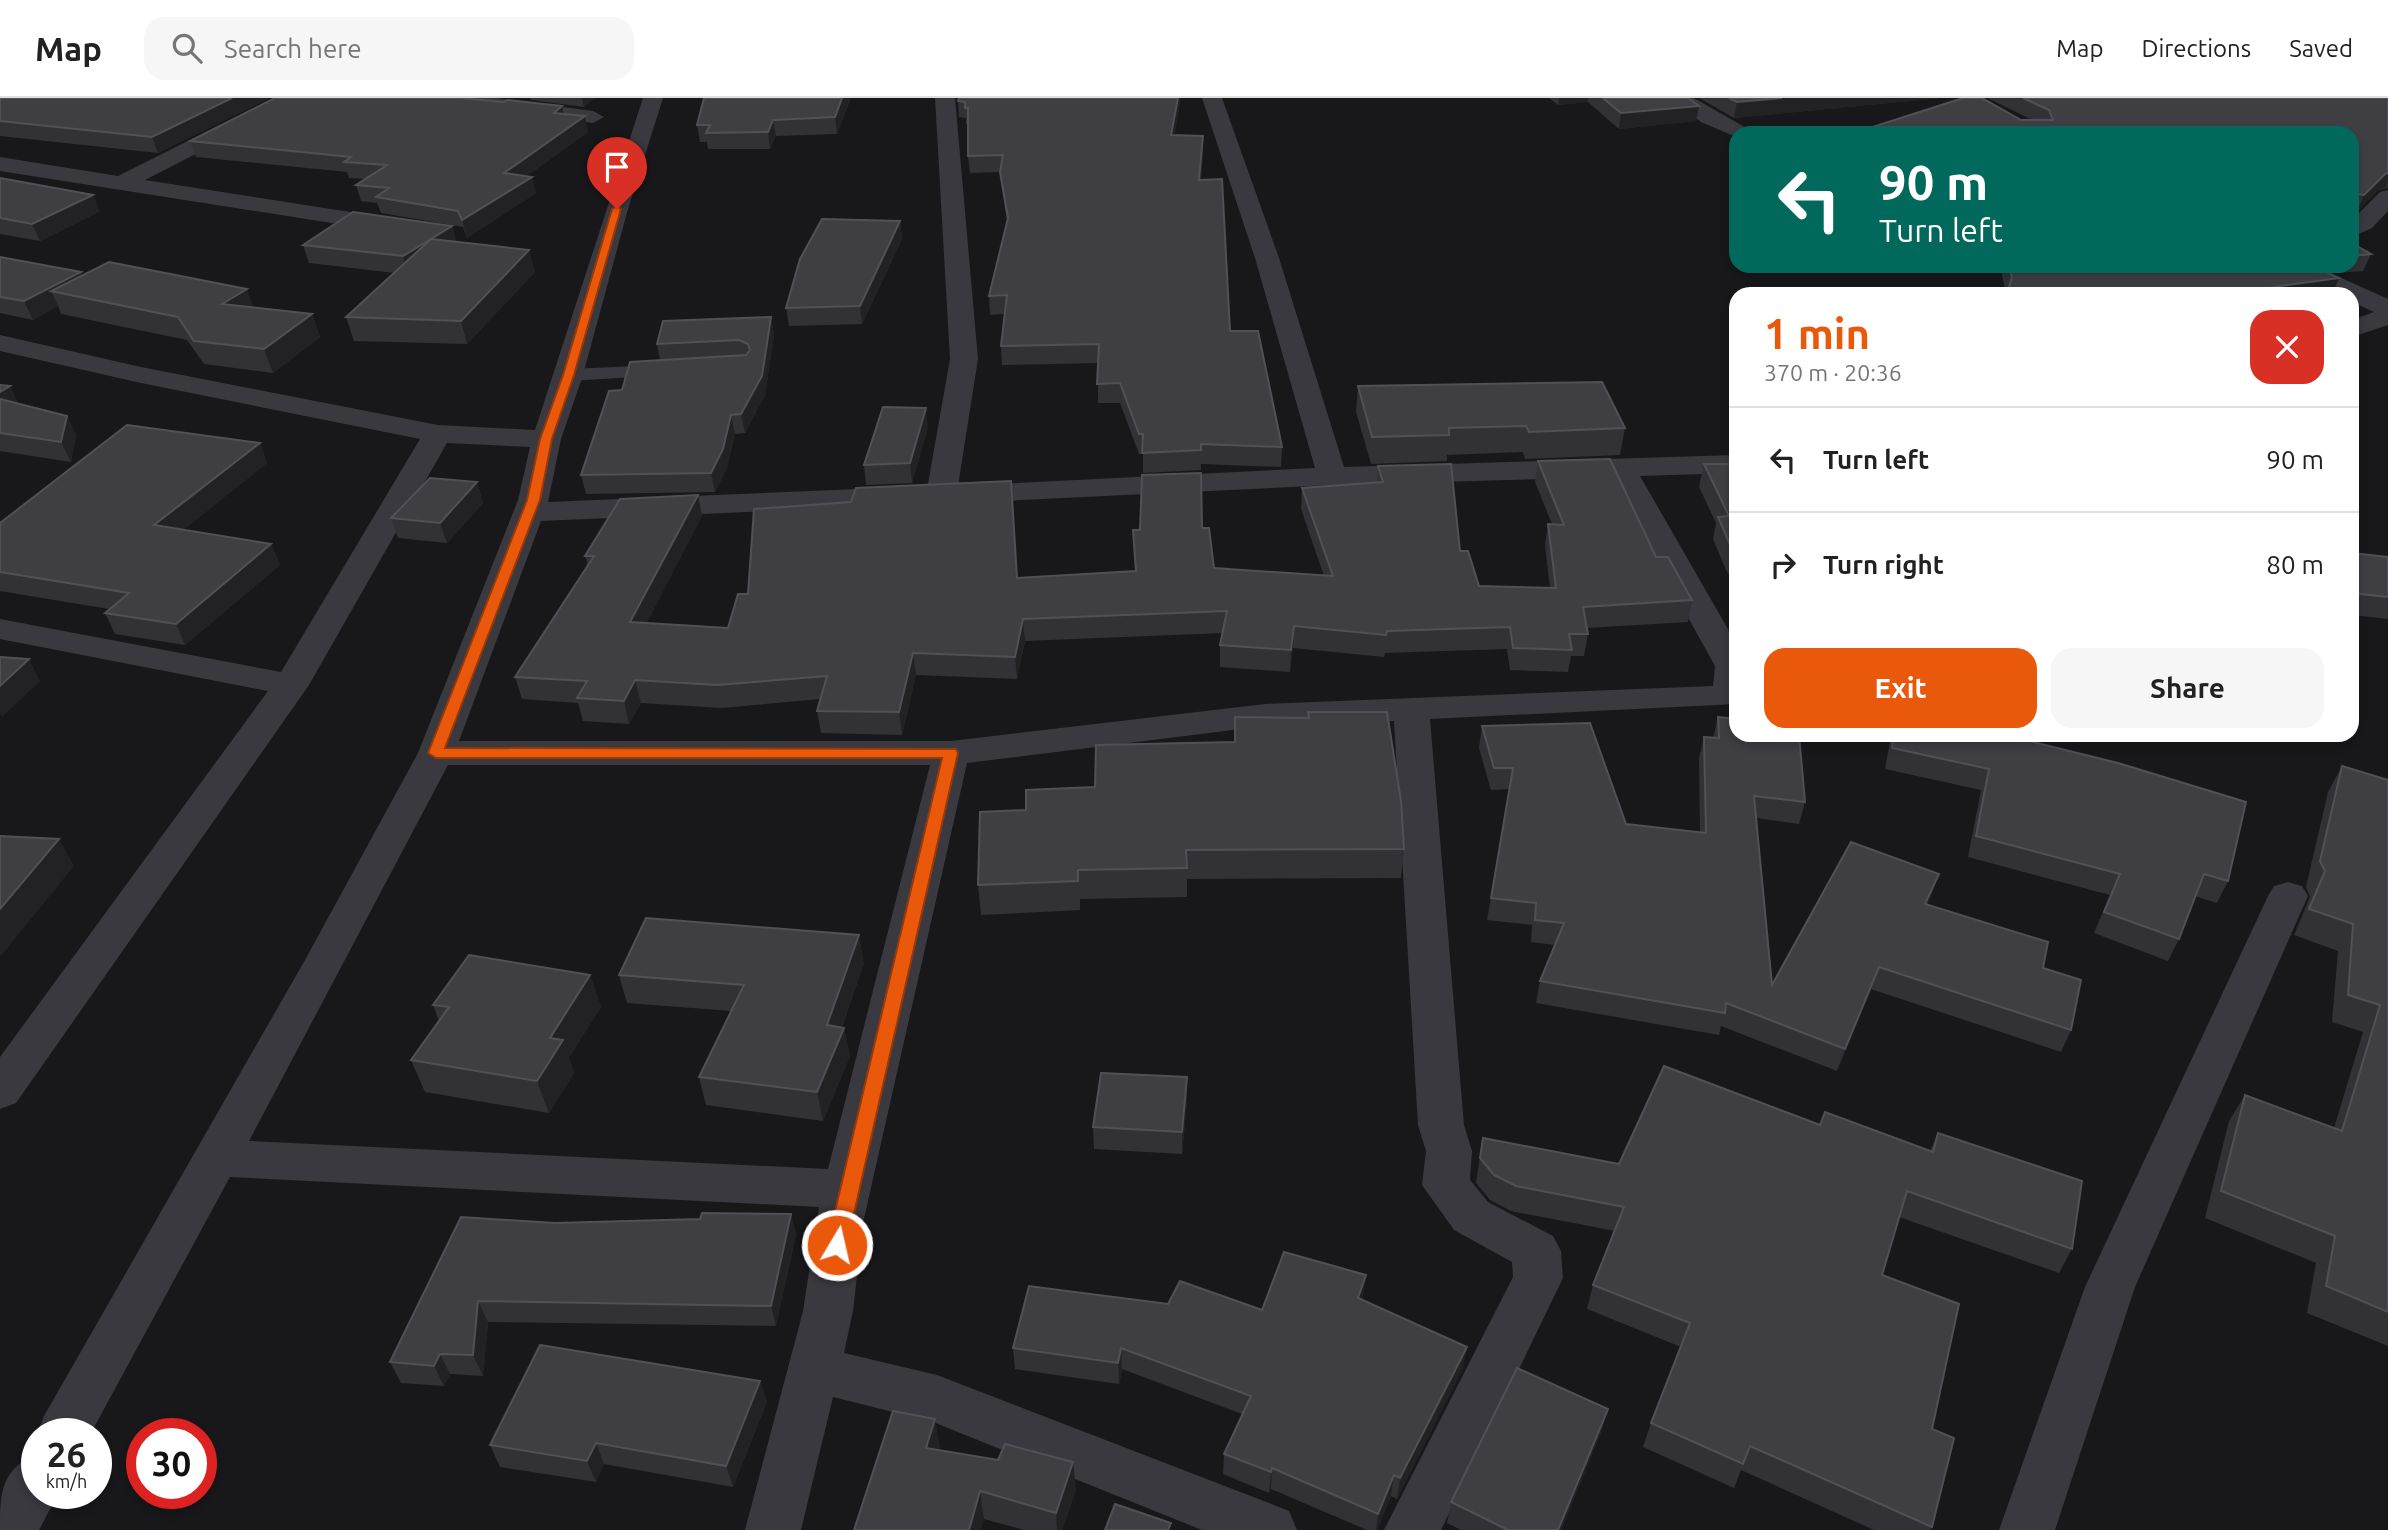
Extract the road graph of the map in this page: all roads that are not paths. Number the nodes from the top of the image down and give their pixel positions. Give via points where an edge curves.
1 (290, 98) edge
2 (446, 98) edge
3 (653, 98) edge
4 (945, 98) edge
5 (1212, 98) edge
6 (1680, 98) edge
7 (593, 117) dead end
8 (1729, 126) edge
9 (0, 164) edge
10 (125, 181) junction
11 (2388, 197) edge
12 (2359, 226) edge
13 (414, 229) edge
14 (2311, 273) edge
15 (2341, 287) edge
16 (2359, 295) edge
17 (2388, 309) edge
18 (2388, 316) edge
19 (2359, 326) edge
20 (0, 343) edge
21 (675, 370) edge
22 (569, 375) junction
23 (438, 434) junction
24 (546, 439) junction
25 (1729, 464) edge
26 (1620, 467) junction
27 (1332, 477) junction
28 (941, 495) junction
29 (528, 512) junction
30 (0, 629) edge
31 (1729, 661) edge
32 (291, 685) junction
33 (1729, 688) edge
34 (1411, 710) junction
35 (436, 753) junction
36 (951, 753) junction
37 (2288, 896) dead end
38 (0, 1091) edge
39 (216, 1157) junction
40 (848, 1189) junction
41 (814, 1369) junction
42 (71, 1418) edge
43 (21, 1509) edge
44 (9, 1530) edge
45 (773, 1530) edge
46 (1269, 1530) edge
47 (1412, 1530) edge
48 (2027, 1530) edge

1 - 10 street
2 - 7 street
3 - 22 street
4 - 28 street via 964,359
5 - 27 street via 1267,258
6 - 8 street
9 - 10 street
10 - 13 street
11 - 12 street
14 - 15 street
16 - 17 street
18 - 19 street
20 - 23 street
21 - 22 lane
22 - 24 street
23 - 24 street
23 - 32 street
24 - 29 street
25 - 26 street
26 - 27 street
26 - 31 street
27 - 28 street
28 - 29 street
29 - 35 street
30 - 32 street
32 - 38 street
33 - 34 street via 1724,696
34 - 36 street via 1265,715
34 - 47 street via 1441,1125 1449,1151 1446,1185 1471,1216 1536,1251 1538,1278
35 - 36 street
35 - 39 street
36 - 40 street
37 - 48 street via 2110,1287
39 - 40 street
39 - 42 street
40 - 41 street
41 - 45 street
41 - 46 street via 937,1399
43 - 44 street

